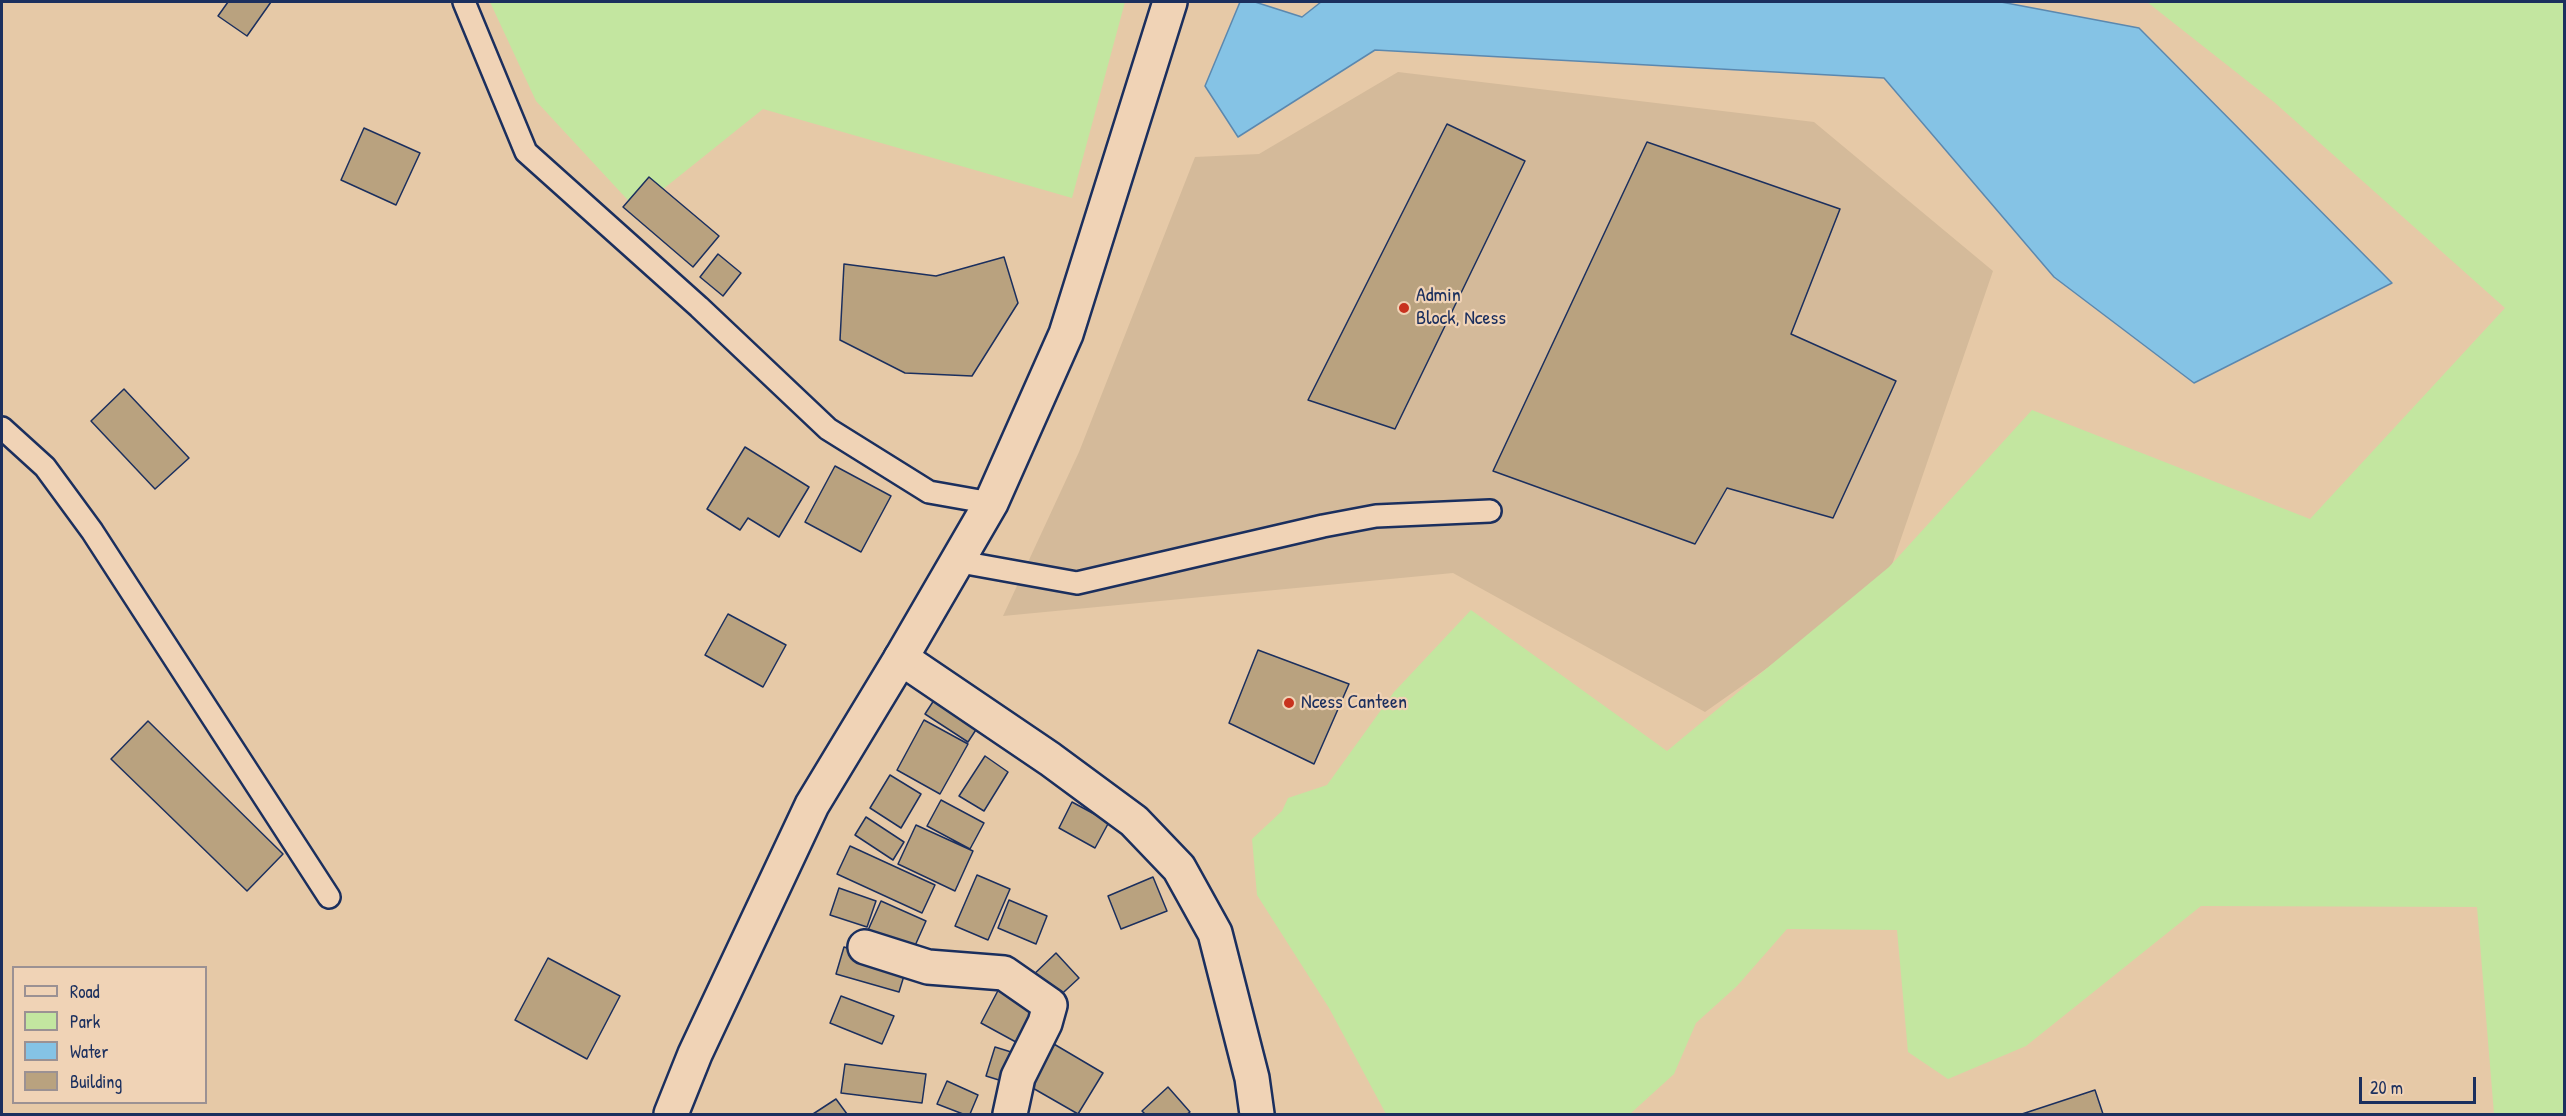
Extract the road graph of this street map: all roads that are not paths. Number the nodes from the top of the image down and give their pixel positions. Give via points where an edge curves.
1 (464, 2) edge
2 (1170, 2) edge
3 (2, 428) edge
4 (991, 503) junction
5 (1490, 511) dead end
6 (955, 561) junction
7 (902, 658) junction
8 (328, 897) dead end
9 (865, 947) dead end
10 (671, 1114) edge
11 (1010, 1114) edge
12 (1024, 1114) edge
13 (1257, 1114) edge

1 - 4 lane via 526,152 828,429 929,492
2 - 4 main road via 1066,334
3 - 8 lane via 45,467 92,531
4 - 6 main road
5 - 6 lane via 1376,516 1323,525 1077,583
6 - 7 main road
7 - 10 main road via 812,805 695,1054
7 - 13 main road via 1134,821 1179,868 1215,933 1252,1078
9 - 11 main road via 927,967 1004,973 1050,1005 1018,1077
11 - 12 main road via 1025,1111

